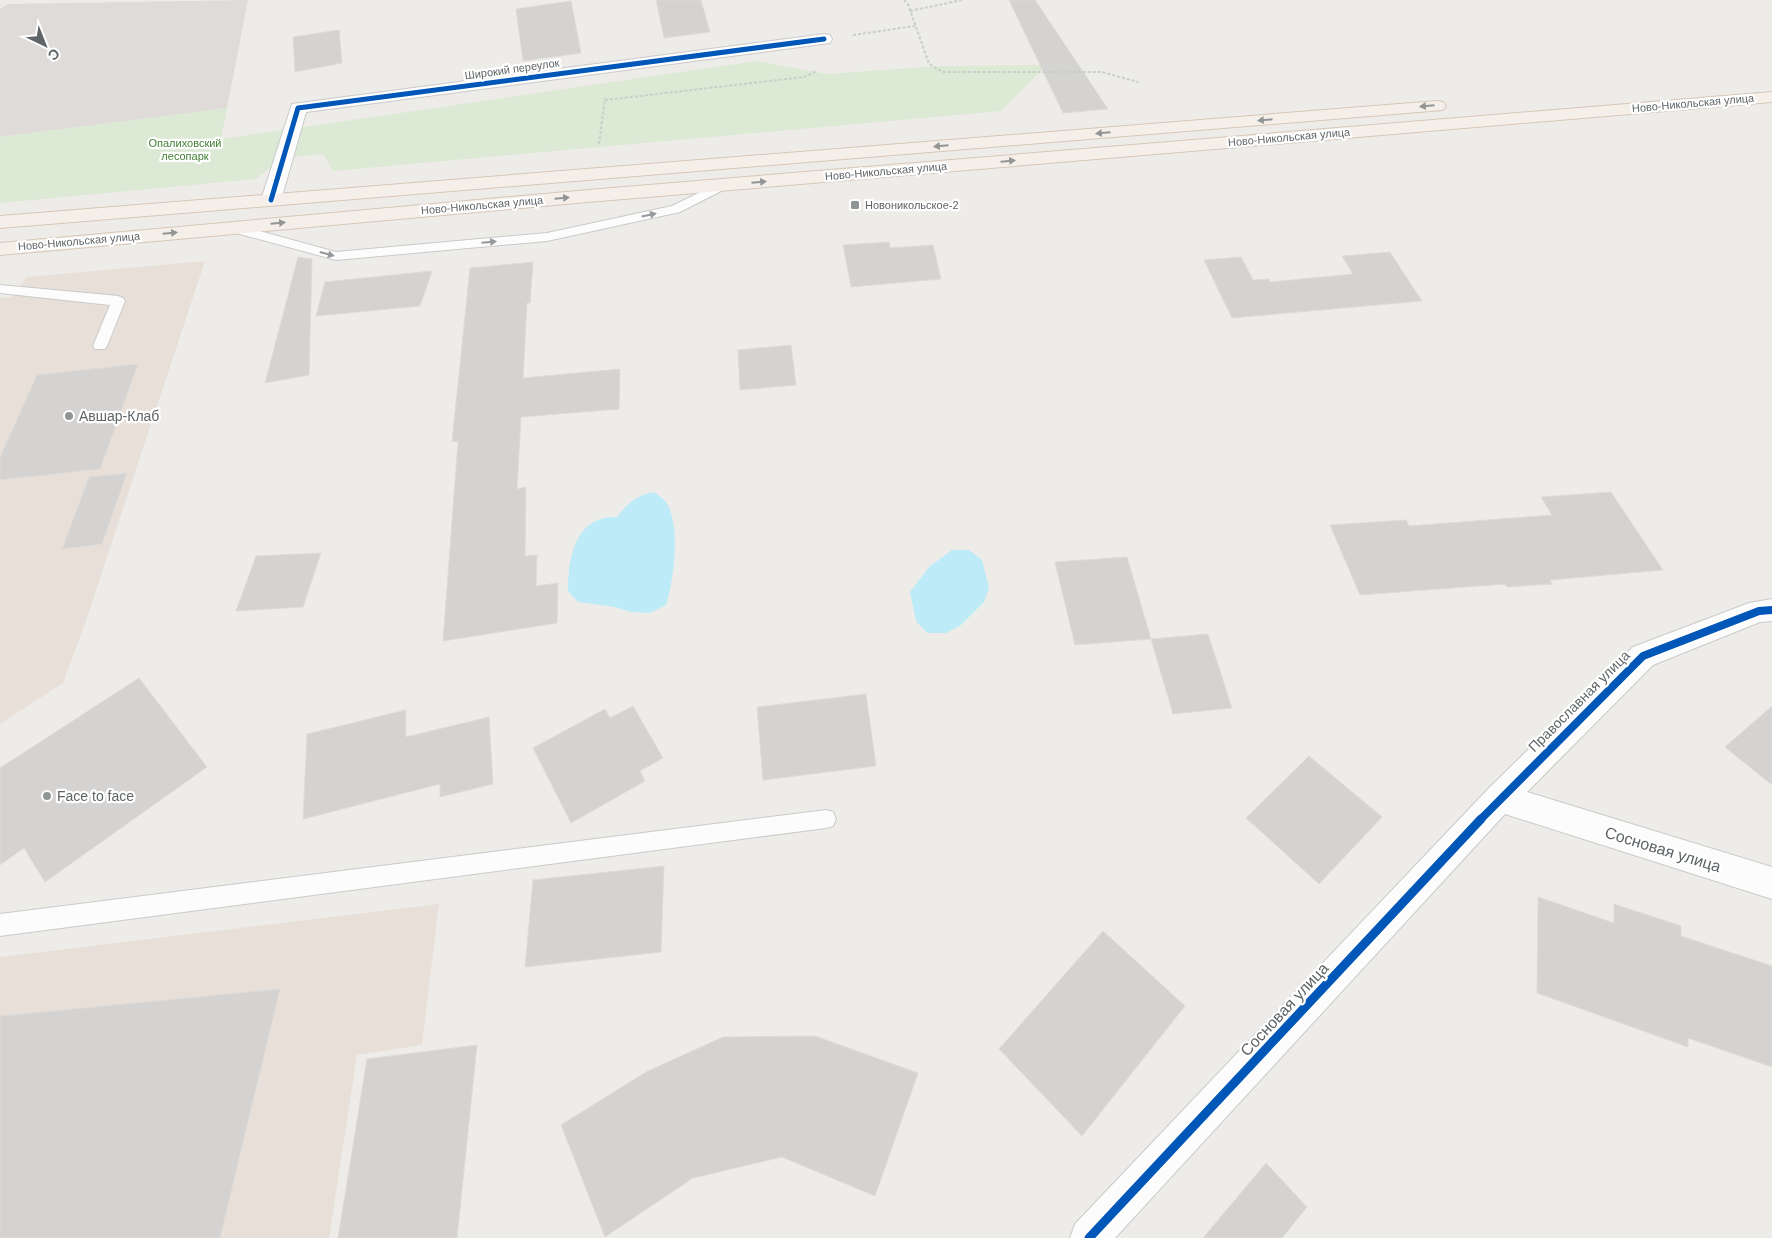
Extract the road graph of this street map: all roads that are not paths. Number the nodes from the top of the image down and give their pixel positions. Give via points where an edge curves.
1 (824, 39) road end
2 (1772, 97) edge
3 (1450, 105) dead end
4 (725, 184) junction
5 (271, 200) junction
6 (0, 222) edge
7 (230, 227) junction
8 (0, 249) edge
9 (0, 289) edge
10 (100, 346) dead end
11 (1772, 610) edge
12 (1500, 798) junction
13 (826, 818) dead end
14 (1772, 883) edge
15 (0, 925) edge
16 (1089, 1238) edge

1 - 5 street, Широкий переулок via 298,108
4 -> 2 main road, Ново-Никольская улица
3 -> 5 main road, Ново-Никольская улица
7 -> 4 main road, Ново-Никольская улица
7 -> 4 lane via 336,256 546,237 676,209
5 - 6 main road, Ново-Никольская улица
8 -> 7 main road, Ново-Никольская улица
9 - 10 lane via 118,301
11 - 12 street, Православная улица via 1759,611 1643,656
12 - 14 street, Сосновая улица
12 - 16 street, Сосновая улица
13 - 15 lane

